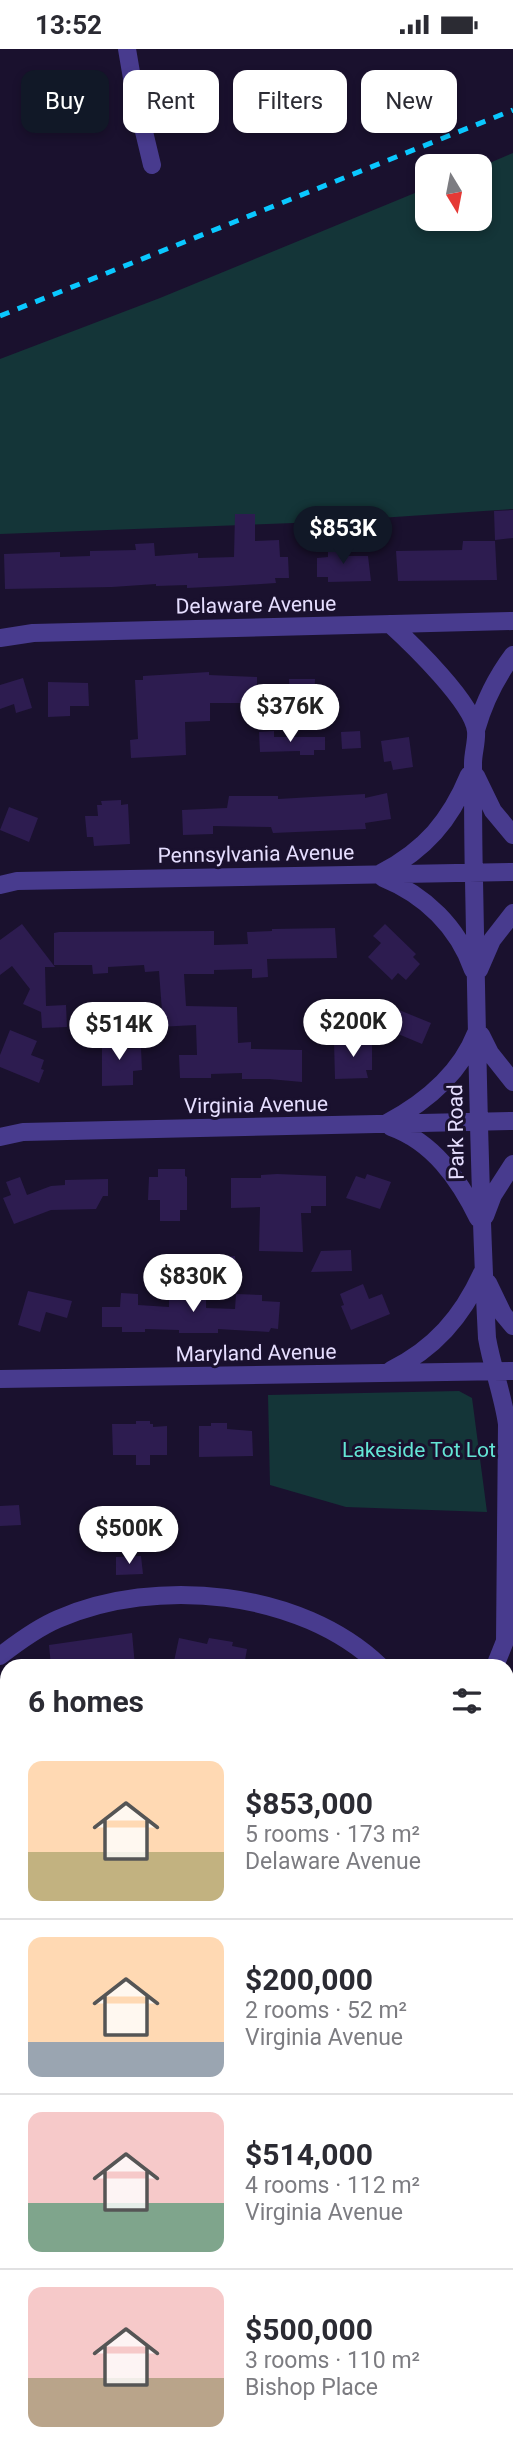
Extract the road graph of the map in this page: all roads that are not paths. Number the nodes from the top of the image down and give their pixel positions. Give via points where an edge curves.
1 (127, 49) edge
2 (152, 165) dead end
3 (513, 621) edge
4 (390, 624) junction
5 (0, 638) edge
6 (513, 655) edge
7 (476, 730) junction
8 (473, 766) junction
9 (513, 835) edge
10 (513, 872) edge
11 (474, 873) junction
12 (378, 875) junction
13 (0, 885) edge
14 (513, 913) edge
15 (476, 980) junction
16 (478, 1029) junction
17 (513, 1082) edge
18 (513, 1121) edge
19 (479, 1122) junction
20 (384, 1125) junction
21 (0, 1137) edge
22 (513, 1164) edge
23 (482, 1226) junction
24 (484, 1270) junction
25 (513, 1326) edge
26 (494, 1371) junction
27 (513, 1371) edge
28 (384, 1373) junction
29 (4, 1378) edge
30 (0, 1656) edge
31 (370, 1659) edge
32 (503, 1659) edge

1 - 2 street
3 - 4 street, Delaware Avenue
4 - 5 street, Delaware Avenue via 33,633
4 - 7 street via 446,681
6 - 7 street, Park Road via 496,677
7 - 8 street, Park Road
8 - 9 street via 493,811
8 - 11 street, Park Road
8 - 12 street via 444,822 424,846
10 - 11 street, Pennsylvania Avenue
11 - 12 street, Pennsylvania Avenue
11 - 15 street, Park Road
12 - 13 street, Pennsylvania Avenue via 17,881
12 - 15 street via 401,885 442,918 456,935
14 - 15 street via 492,940
15 - 16 street, Park Road
16 - 17 street via 489,1053
16 - 19 street, Park Road
16 - 20 street via 445,1080 409,1111
18 - 19 street, Virginia Avenue
19 - 20 street, Virginia Avenue
19 - 23 street, Park Road
20 - 21 street, Virginia Avenue via 23,1132
20 - 23 street via 432,1151 455,1179
22 - 23 street via 493,1195
23 - 24 street, Park Road
24 - 25 street via 491,1293
24 - 26 street, Park Road via 487,1338
24 - 28 street via 464,1307 438,1339 416,1357
26 - 27 street, Maryland Avenue
26 - 28 street, Maryland Avenue
26 - 32 street, Park Road via 507,1424
28 - 29 street, Maryland Avenue
30 - 31 street via 24,1638 78,1611 122,1600 198,1594 279,1609 342,1638

